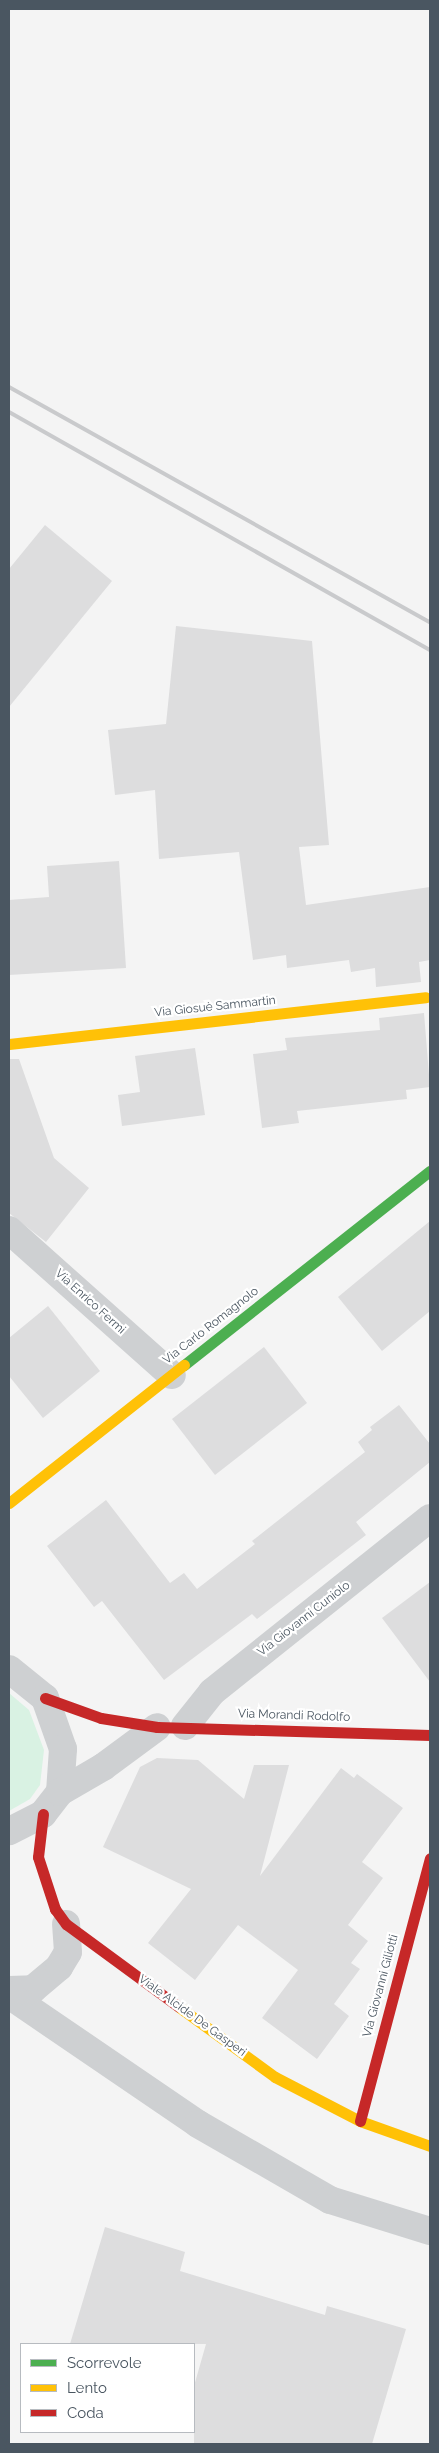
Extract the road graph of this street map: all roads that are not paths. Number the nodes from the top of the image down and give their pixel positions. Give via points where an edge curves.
1 (425, 997) dead end
2 (9, 1044) edge
3 (430, 1171) edge
4 (9, 1230) edge
5 (172, 1375) junction
6 (9, 1503) edge
7 (430, 1518) edge
8 (9, 1668) edge
9 (45, 1698) junction
10 (185, 1726) junction
11 (157, 1728) junction
12 (430, 1735) edge
13 (60, 1792) junction
14 (43, 1814) junction
15 (9, 1831) edge
16 (430, 1858) edge
17 (66, 1924) junction
18 (9, 1990) edge
19 (9, 1995) edge
20 (360, 2121) junction
21 (430, 2146) edge
22 (430, 2232) edge

1 - 2 street, Via Giosuè Sammartin
3 - 5 street, Via Carlo Romagnolo
4 - 5 street, Via Enrico Fermi
5 - 6 street, Via Carlo Romagnolo
7 - 10 street, Via Giovanni Cuniolo via 212,1692
8 - 9 street
9 - 11 street via 101,1718
9 - 13 street via 63,1749
10 - 11 street, Via Morandi Rodolfo
10 - 12 street, Via Morandi Rodolfo
11 - 13 street via 104,1767
13 - 14 street
14 - 15 street
14 - 17 street, Viale Alcide De Gasperi via 38,1858 54,1908
16 - 20 street, Via Giovanni Giliotti
17 - 18 street via 68,1952 59,1967 33,1989
17 - 20 street, Viale Alcide De Gasperi via 275,2077
19 - 22 street via 198,2124 330,2200
20 - 21 street, Viale Alcide De Gasperi

